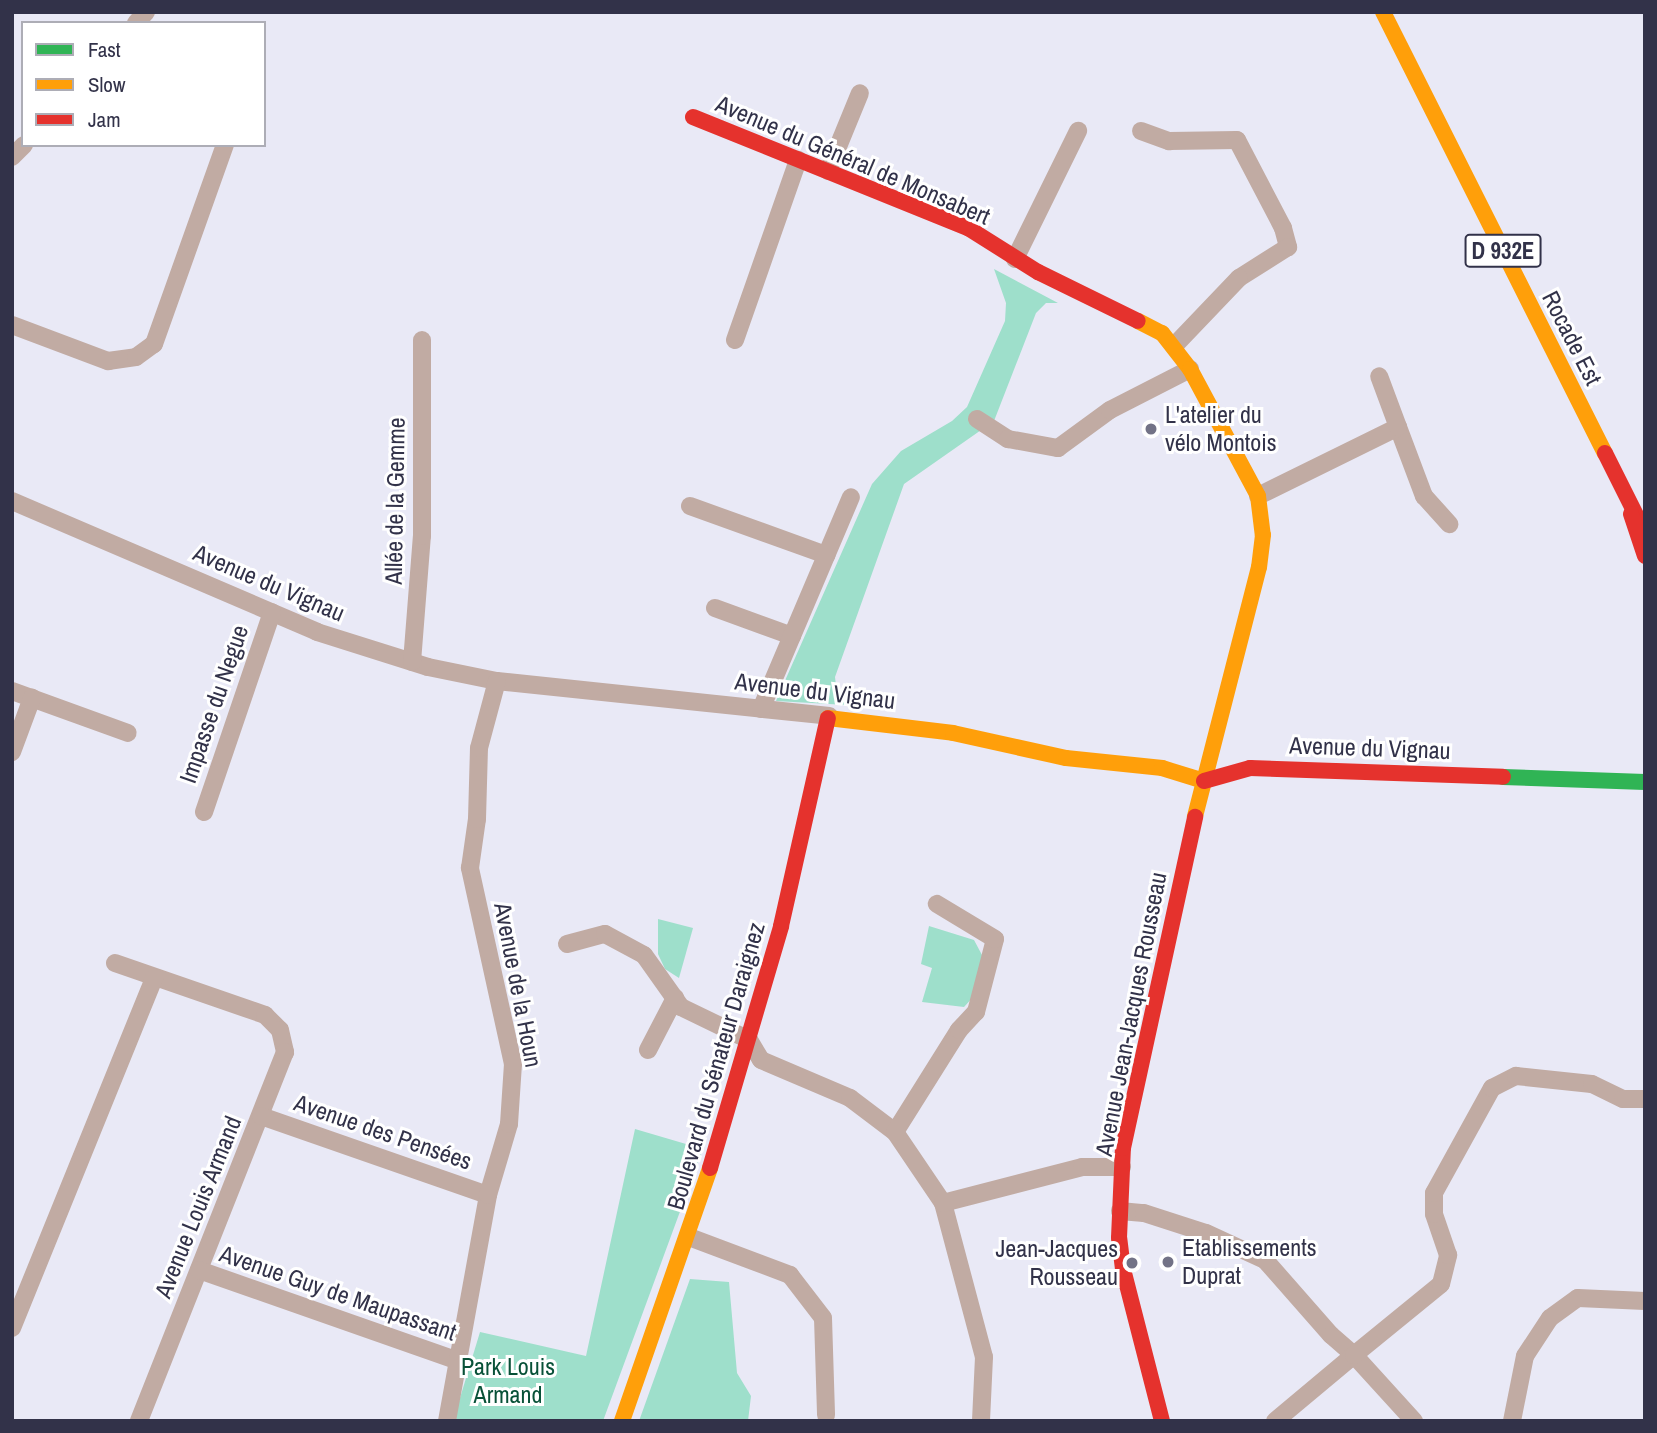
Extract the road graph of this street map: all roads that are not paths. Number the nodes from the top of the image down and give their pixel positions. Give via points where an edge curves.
1 (1383, 12) edge
2 (860, 93) dead end
3 (693, 117) dead end
4 (1078, 131) dead end
5 (1141, 131) dead end
6 (224, 147) edge
7 (798, 160) junction
8 (828, 171) junction
9 (1015, 259) junction
10 (12, 325) edge
11 (422, 340) dead end
12 (735, 340) dead end
13 (1174, 345) junction
14 (1190, 369) junction
15 (1379, 376) dead end
16 (977, 419) dead end
17 (1398, 427) junction
18 (1623, 490) junction
19 (1258, 496) junction
20 (851, 497) dead end
21 (12, 501) edge
22 (691, 506) dead end
23 (1448, 524) dead end
24 (1645, 533) edge
25 (826, 555) junction
26 (1645, 556) edge
27 (715, 608) dead end
28 (272, 612) junction
29 (792, 636) junction
30 (412, 662) junction
31 (497, 681) junction
32 (12, 691) edge
33 (32, 698) junction
34 (761, 709) junction
35 (829, 716) junction
36 (128, 733) dead end
37 (12, 752) edge
38 (1203, 781) junction
39 (1643, 781) edge
40 (204, 812) dead end
41 (937, 904) dead end
42 (567, 944) dead end
43 (115, 963) dead end
44 (153, 978) junction
45 (675, 998) junction
46 (749, 1040) junction
47 (648, 1050) dead end
48 (1645, 1099) edge
49 (261, 1116) junction
50 (895, 1132) junction
51 (1122, 1167) junction
52 (488, 1195) junction
53 (943, 1203) junction
54 (1120, 1211) junction
55 (689, 1237) junction
56 (199, 1270) junction
57 (1645, 1301) edge
58 (12, 1328) edge
59 (1354, 1355) junction
60 (461, 1362) junction
61 (826, 1415) dead end
62 (139, 1421) edge
63 (447, 1421) edge
64 (622, 1421) edge
65 (981, 1421) edge
66 (1162, 1421) edge
67 (1275, 1421) edge
68 (1414, 1421) edge
69 (1512, 1421) edge

1 - 18 street, Rocade Est / D 932E
2 - 8 street
3 - 7 street, Avenue du Général de Monsabert
4 - 9 street
5 - 13 street via 1170,141 1237,141 1283,228 1288,247 1239,278
6 - 10 street via 153,344 135,357 108,361
7 - 8 street, Avenue du Général de Monsabert
7 - 12 street
8 - 9 street, Avenue du Général de Monsabert via 968,229
9 - 13 street, Avenue du Général de Monsabert via 1162,333
11 - 30 street, Allée de la Gemme via 422,536
13 - 14 street, Avenue du Général de Monsabert
14 - 16 street via 1110,410 1058,448 1008,439
14 - 19 street, Avenue du Général de Monsabert
15 - 17 street
17 - 19 street
17 - 23 street via 1424,496
18 - 24 street, Rocade Est / D 932E
18 - 26 street
19 - 38 street, Avenue du Général de Monsabert via 1259,567
20 - 25 street
21 - 28 street, Avenue du Vignau
22 - 25 street
25 - 29 street
27 - 29 street
28 - 30 street, Avenue du Vignau
28 - 40 street, Impasse du Negue
29 - 34 street
30 - 31 street, Avenue du Vignau
31 - 34 street, Avenue du Vignau
31 - 52 street, Avenue de la Houn via 479,748 470,868 513,1064 509,1125
32 - 33 street
33 - 36 street
33 - 37 street
34 - 35 street, Avenue du Vignau
35 - 38 street, Avenue du Vignau via 953,733 1066,758 1154,767
35 - 46 street, Boulevard du Sénateur Daraignez via 781,926
38 - 39 street, Avenue du Vignau via 1250,768
38 - 51 street, Avenue Jean-Jacques Rousseau via 1134,1092
41 - 50 street via 995,939 976,1012 959,1030
42 - 45 street via 605,934 643,955
43 - 44 street
44 - 49 street, Avenue Louis Armand via 265,1015 280,1030 285,1052
44 - 58 street
45 - 46 street via 681,1007
45 - 47 street
46 - 50 street via 761,1060 850,1098
46 - 55 street, Boulevard du Sénateur Daraignez
48 - 59 street via 1623,1099 1592,1084 1516,1076 1492,1088 1434,1194 1434,1214 1448,1255 1441,1284
49 - 52 street, Avenue des Pensées
49 - 56 street, Avenue Louis Armand
50 - 53 street
51 - 53 street via 1082,1167
51 - 54 street, Avenue Jean-Jacques Rousseau
52 - 60 street, Avenue de la Houn
53 - 65 street via 984,1357
54 - 59 street via 1144,1213 1206,1233 1265,1261
54 - 66 street, Avenue Jean-Jacques Rousseau via 1123,1269
55 - 61 street via 790,1275 823,1318
55 - 64 street, Boulevard du Sénateur Daraignez
56 - 60 street, Avenue Guy de Maupassant
56 - 62 street, Avenue Louis Armand
57 - 69 street via 1578,1298 1550,1318 1525,1356
59 - 67 street
59 - 68 street
60 - 63 street, Avenue de la Houn

